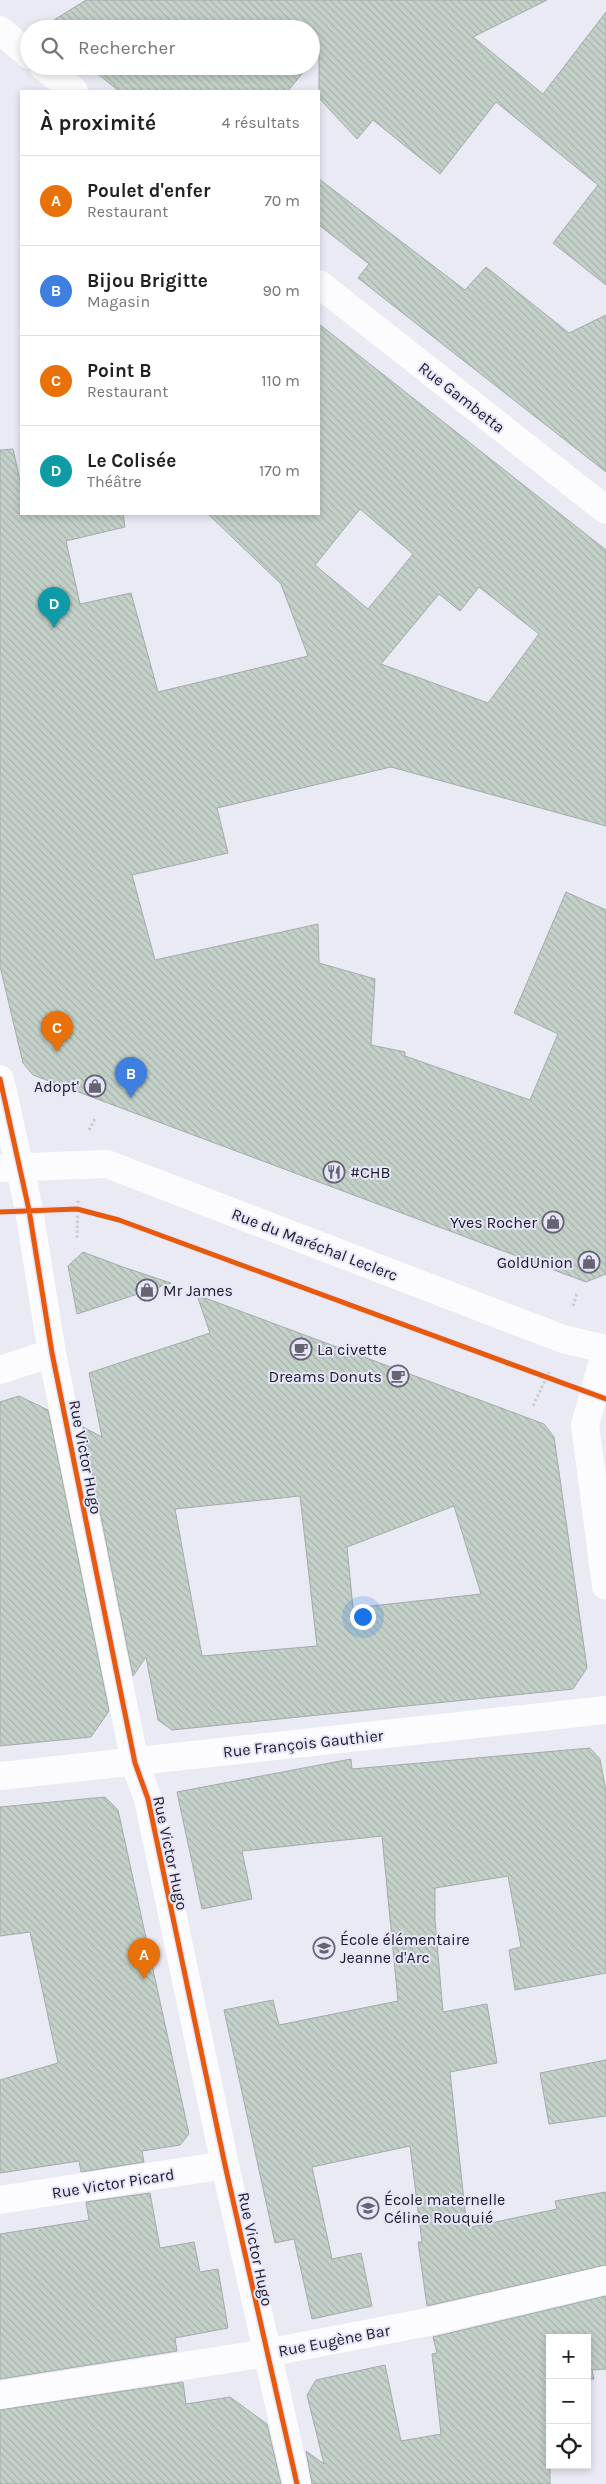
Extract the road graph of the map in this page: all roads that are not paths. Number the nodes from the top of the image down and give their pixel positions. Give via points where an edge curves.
1 (0, 30) edge
2 (20, 47) edge
3 (54, 75) edge
4 (73, 90) edge
5 (320, 285) edge
6 (606, 510) edge
7 (0, 1079) edge
8 (10, 1167) edge
9 (606, 1349) edge
10 (52, 1353) junction
11 (0, 1370) edge
12 (606, 1586) edge
13 (606, 1710) edge
14 (135, 1763) junction
15 (0, 1776) edge
16 (225, 2165) junction
17 (0, 2200) edge
18 (606, 2280) edge
19 (266, 2353) junction
20 (0, 2395) edge
21 (297, 2484) edge

1 - 2 street
3 - 4 street
5 - 6 street, Rue Gambetta
7 - 8 street, Rue Victor Hugo
8 - 9 street, Rue du Maréchal Leclerc via 107,1164 563,1339
8 - 10 street, Rue Victor Hugo via 29,1210
9 - 12 street via 585,1425
10 - 11 street
10 - 14 street, Rue Victor Hugo
13 - 14 street, Rue François Gauthier
14 - 15 street, Rue François Gauthier
14 - 16 street, Rue Victor Hugo via 148,1799
16 - 17 street, Rue Victor Picard
16 - 19 street, Rue Victor Hugo
18 - 19 street, Rue Eugène Bar via 423,2323
19 - 20 street, Rue Eugène Bar
19 - 21 street, Rue Victor Hugo

